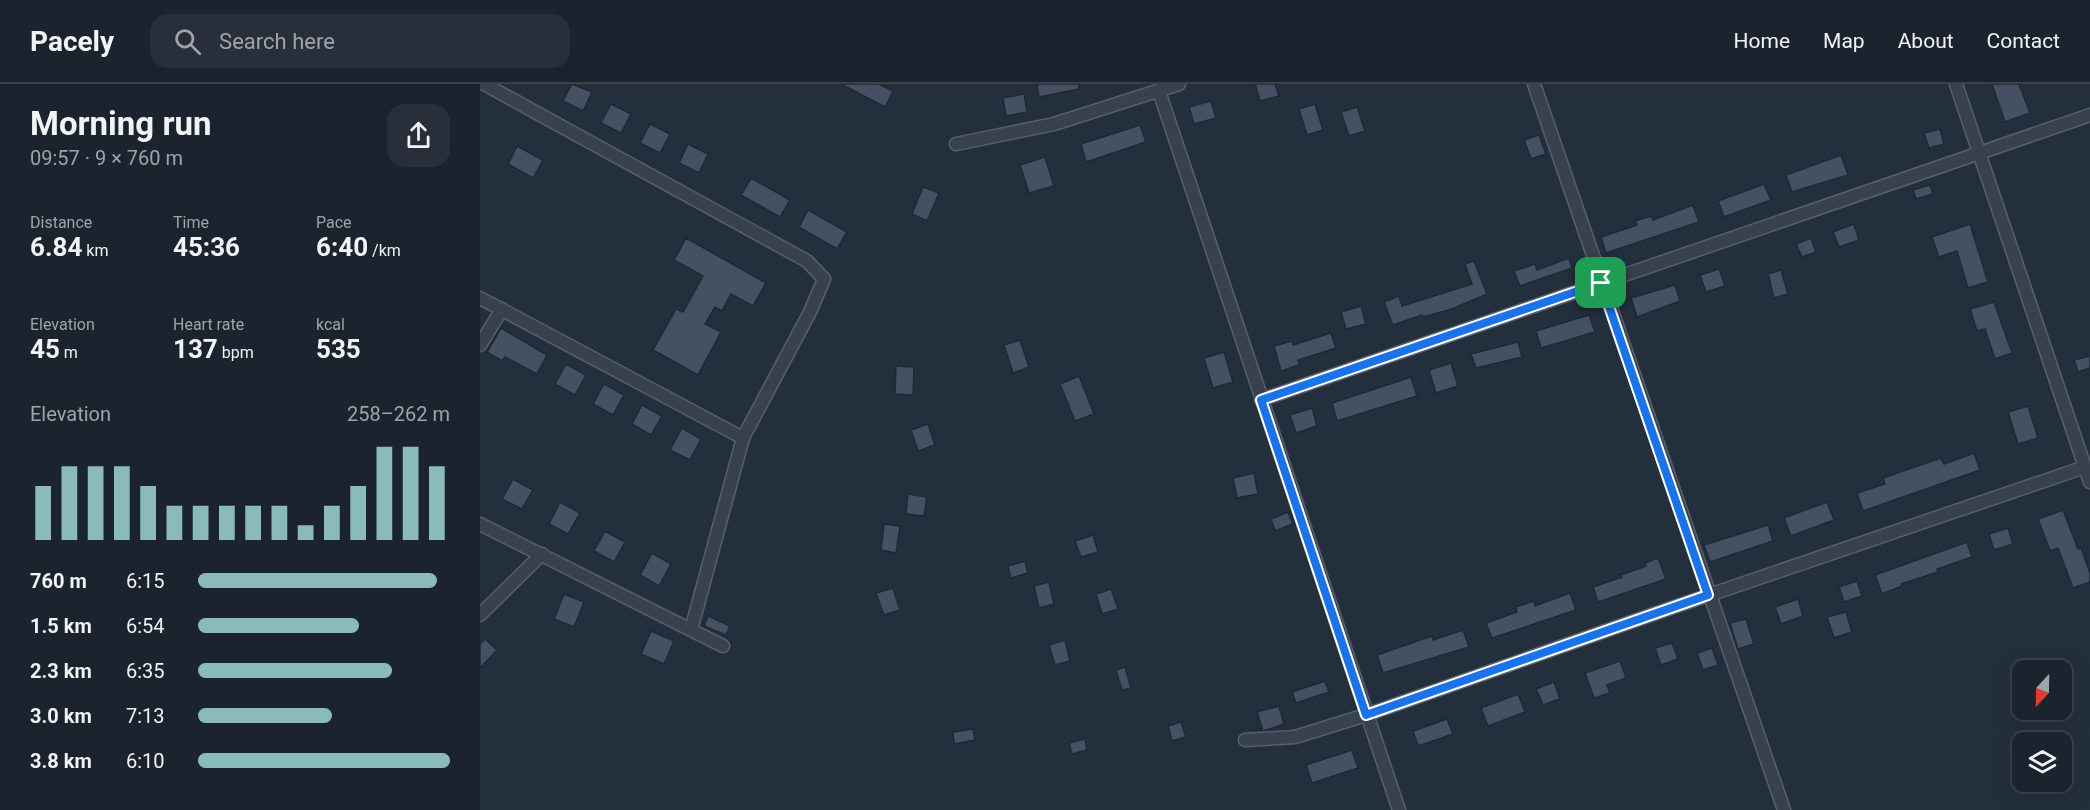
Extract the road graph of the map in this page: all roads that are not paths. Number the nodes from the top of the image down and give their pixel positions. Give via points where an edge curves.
1 (1179, 84) edge
2 (1534, 84) edge
3 (1956, 84) edge
4 (492, 86) edge
5 (1159, 91) junction
6 (2090, 115) edge
7 (956, 144) dead end
8 (1979, 153) junction
9 (1601, 283) junction
10 (480, 298) edge
11 (502, 309) junction
12 (480, 345) edge
13 (1261, 400) junction
14 (743, 438) junction
15 (2085, 467) junction
16 (2090, 482) edge
17 (480, 524) edge
18 (542, 554) junction
19 (1708, 595) junction
20 (480, 615) edge
21 (691, 630) junction
22 (723, 646) dead end
23 (1366, 715) junction
24 (1245, 740) dead end
25 (1399, 810) edge
26 (1784, 810) edge

1 - 5 street
2 - 9 street
3 - 8 street
4 - 14 street via 807,261 824,279
5 - 7 street via 1054,124
5 - 13 street
6 - 8 street
8 - 9 street
8 - 15 street
9 - 13 street
9 - 19 street
10 - 11 street
11 - 12 street
11 - 14 street
13 - 23 street
14 - 21 street
15 - 16 street
15 - 19 street
17 - 18 street
18 - 20 street
18 - 21 street
19 - 23 street
19 - 26 street
21 - 22 street
23 - 24 street via 1295,737
23 - 25 street

